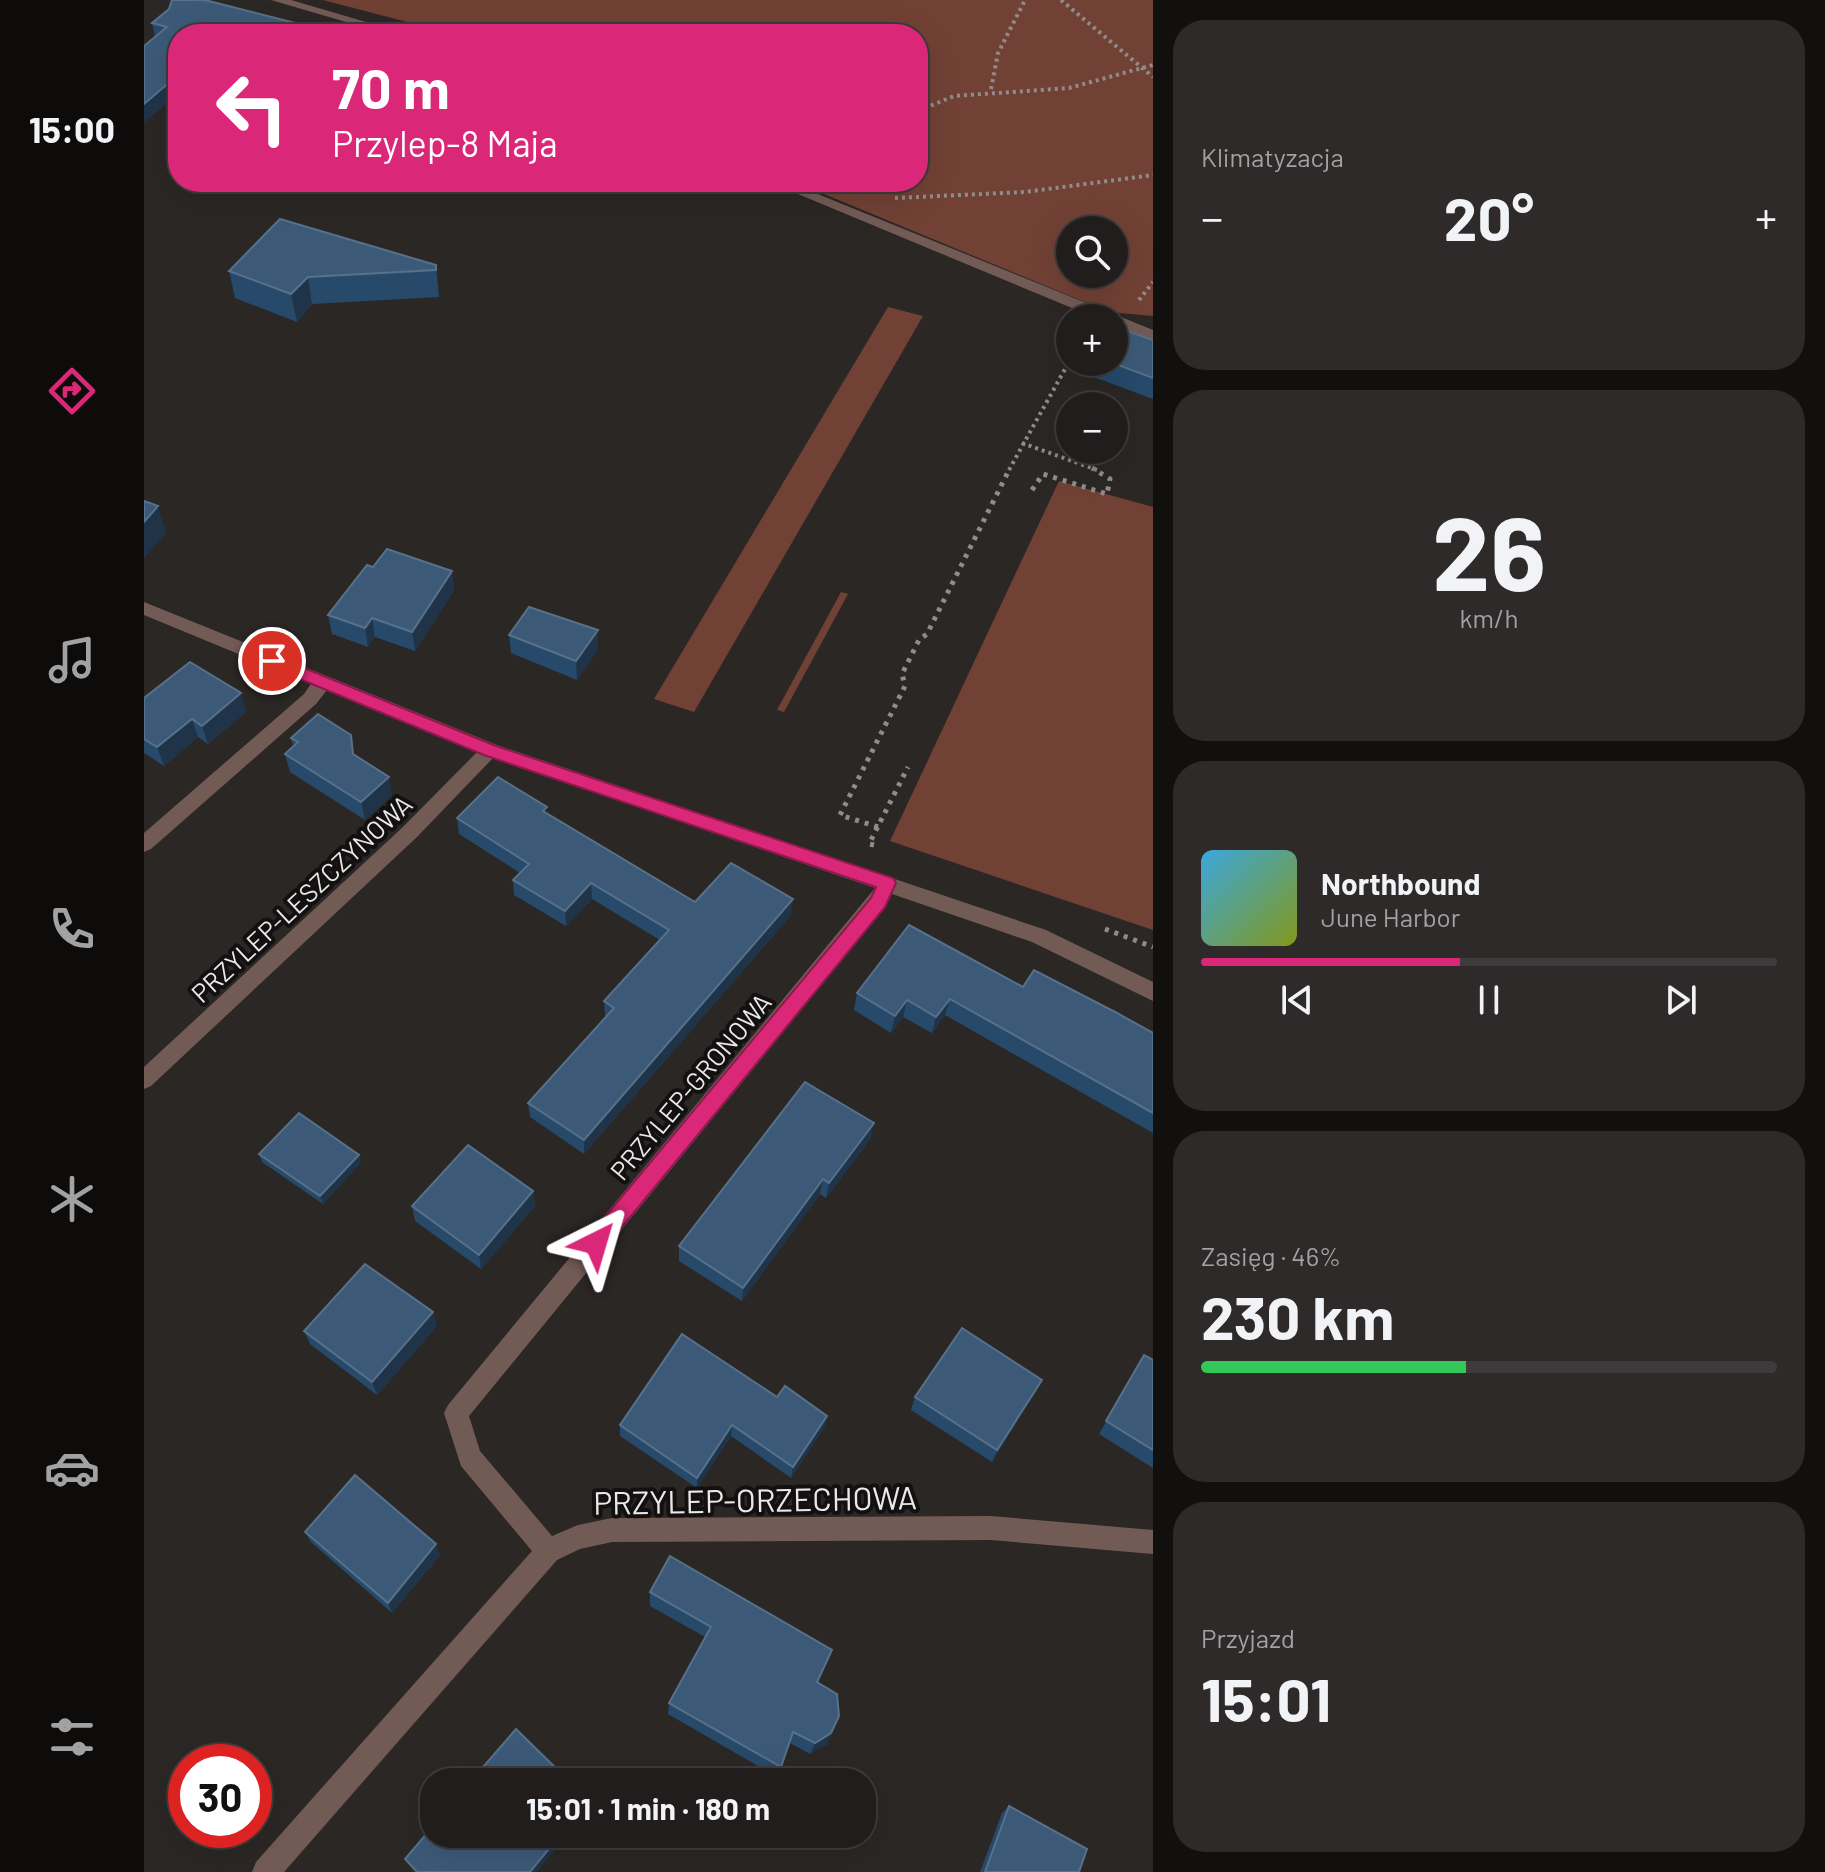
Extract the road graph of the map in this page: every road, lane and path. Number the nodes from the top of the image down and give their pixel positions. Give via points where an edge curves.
1 (277, 0) edge
2 (1025, 0) edge
3 (1061, 0) edge
4 (365, 24) edge
5 (1153, 65) edge
6 (1142, 68) junction
7 (1153, 77) edge
8 (991, 89) junction
9 (928, 105) edge
10 (1153, 175) edge
11 (800, 192) edge
12 (888, 198) dead end
13 (1074, 304) edge
14 (1128, 325) edge
15 (1153, 335) edge
16 (1061, 376) edge
17 (1022, 443) junction
18 (1032, 490) dead end
19 (144, 608) edge
20 (323, 682) junction
21 (490, 750) junction
22 (908, 767) dead end
23 (878, 827) junction
24 (144, 844) edge
25 (875, 846) dead end
26 (887, 883) junction
27 (1095, 926) dead end
28 (1153, 947) edge
29 (1153, 992) edge
30 (144, 1080) edge
31 (1153, 1542) edge
32 (548, 1551) junction
33 (266, 1872) edge

1 - 4 street
2 - 8 path via 998,53
3 - 6 path
5 - 6 path
6 - 7 path
6 - 8 path via 1069,88
8 - 9 path
10 - 12 path via 948,198
11 - 13 street
14 - 15 street
16 - 17 path
17 - 18 path via 1110,479 1107,494 1043,474
17 - 23 path via 902,674 905,686 840,815
19 - 20 street
20 - 21 street
20 - 24 street
21 - 26 street
21 - 30 street, PRZYLEP-LESZCZYNOWA via 410,832
22 - 23 path
23 - 25 path via 869,844
26 - 29 street via 1039,936
26 - 32 street, PRZYLEP-GRONOWA via 878,902 456,1413 470,1458
27 - 28 path
31 - 32 street, PRZYLEP-ORZECHOWA via 991,1528 612,1530
32 - 33 street, PRZYLEP-ORZECHOWA

